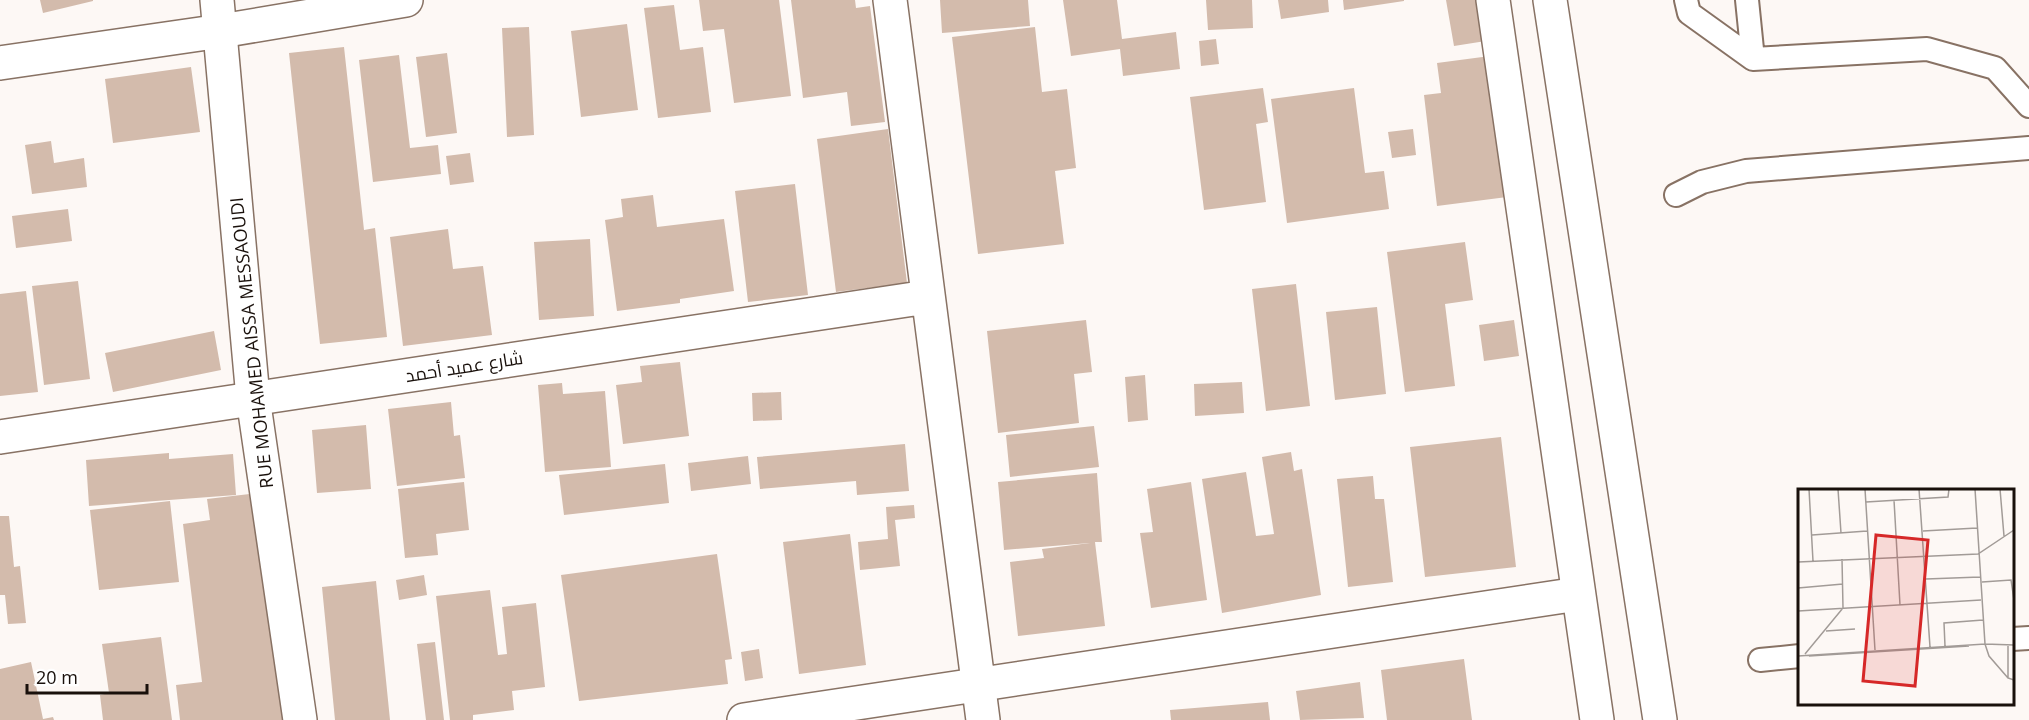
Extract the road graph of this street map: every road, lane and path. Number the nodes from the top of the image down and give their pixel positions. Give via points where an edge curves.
1 (406, 0) edge
2 (890, 0) edge
3 (1493, 0) edge
4 (1550, 0) edge
5 (1686, 0) edge
6 (1747, 0) edge
7 (219, 16) edge
8 (1753, 59) junction
9 (0, 63) edge
10 (2029, 106) edge
11 (2029, 148) edge
12 (1676, 195) dead end
13 (927, 297) junction
14 (253, 398) junction
15 (0, 436) edge
16 (1578, 594) junction
17 (2029, 638) edge
18 (2014, 639) edge
19 (1798, 656) edge
20 (1760, 660) dead end
21 (978, 683) junction
22 (300, 720) edge
23 (744, 720) edge
24 (983, 720) edge
25 (1598, 720) edge
26 (1660, 720) edge

1 - 7 street
2 - 13 street
3 - 16 street
4 - 26 street
5 - 8 lane via 1689,13
6 - 8 lane
7 - 9 street
7 - 14 street, RUE MOHAMED AISSA MESSAOUDI
8 - 10 lane via 1928,49 1995,68
11 - 12 lane via 1746,171 1702,182
13 - 14 street, شارع عميد أحمد
13 - 21 street
14 - 15 street, شارع عميد أحمد
14 - 22 street, RUE MOHAMED AISSA MESSAOUDI
16 - 21 street
16 - 25 street
17 - 18 lane
19 - 20 lane
21 - 23 street
21 - 24 street

